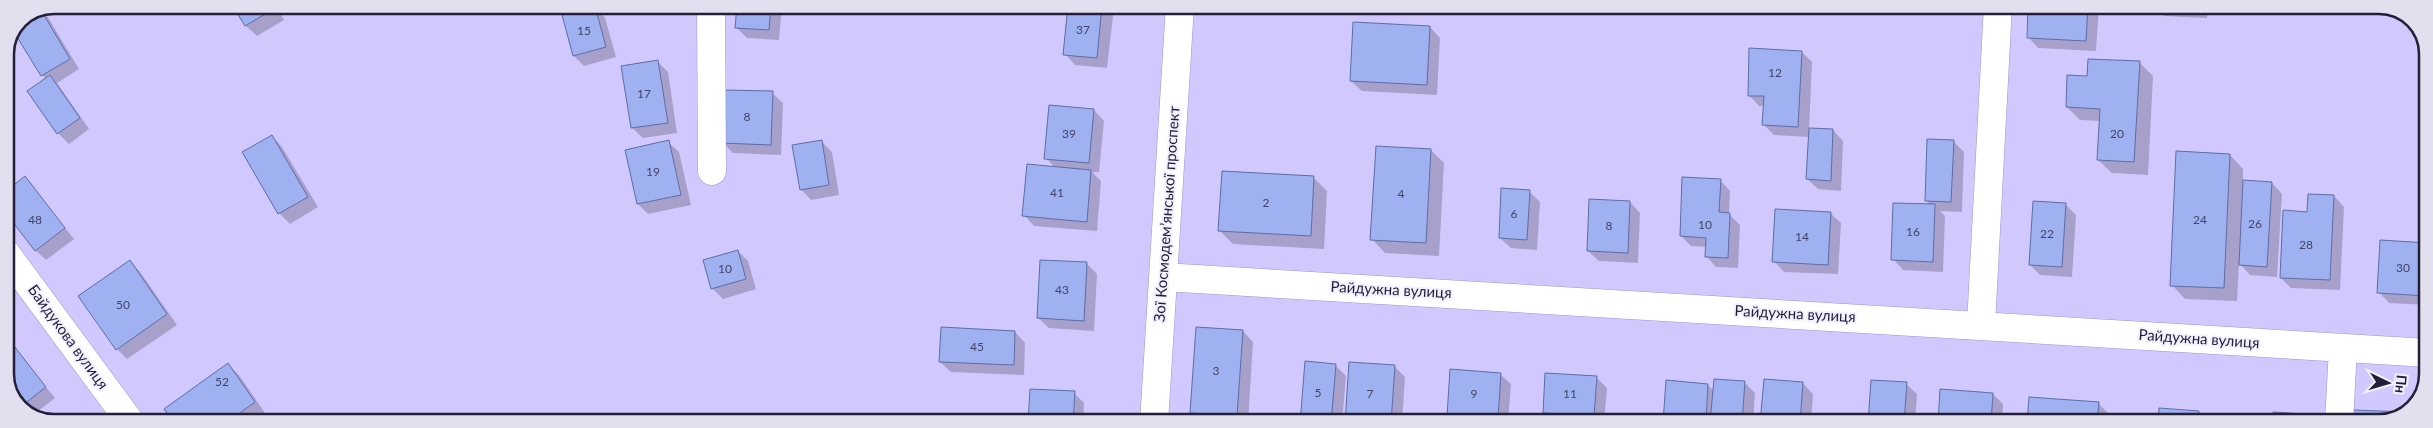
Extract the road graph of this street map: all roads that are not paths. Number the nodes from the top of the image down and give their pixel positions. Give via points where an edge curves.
1 (711, 14) edge
2 (1179, 14) edge
3 (1998, 14) edge
4 (712, 171) dead end
5 (14, 264) edge
6 (1163, 277) junction
7 (1981, 326) junction
8 (2343, 348) junction
9 (2419, 352) edge
10 (125, 414) edge
11 (1155, 414) edge
12 (2339, 414) edge

1 - 4 street
2 - 6 street, Зої Космодем’янської проспект
3 - 7 street
5 - 10 street, Байдукова вулиця
6 - 7 street, Райдужна вулиця
6 - 11 street, Зої Космодем’янської проспект
7 - 8 street, Райдужна вулиця
8 - 9 street, Райдужна вулиця
8 - 12 street

